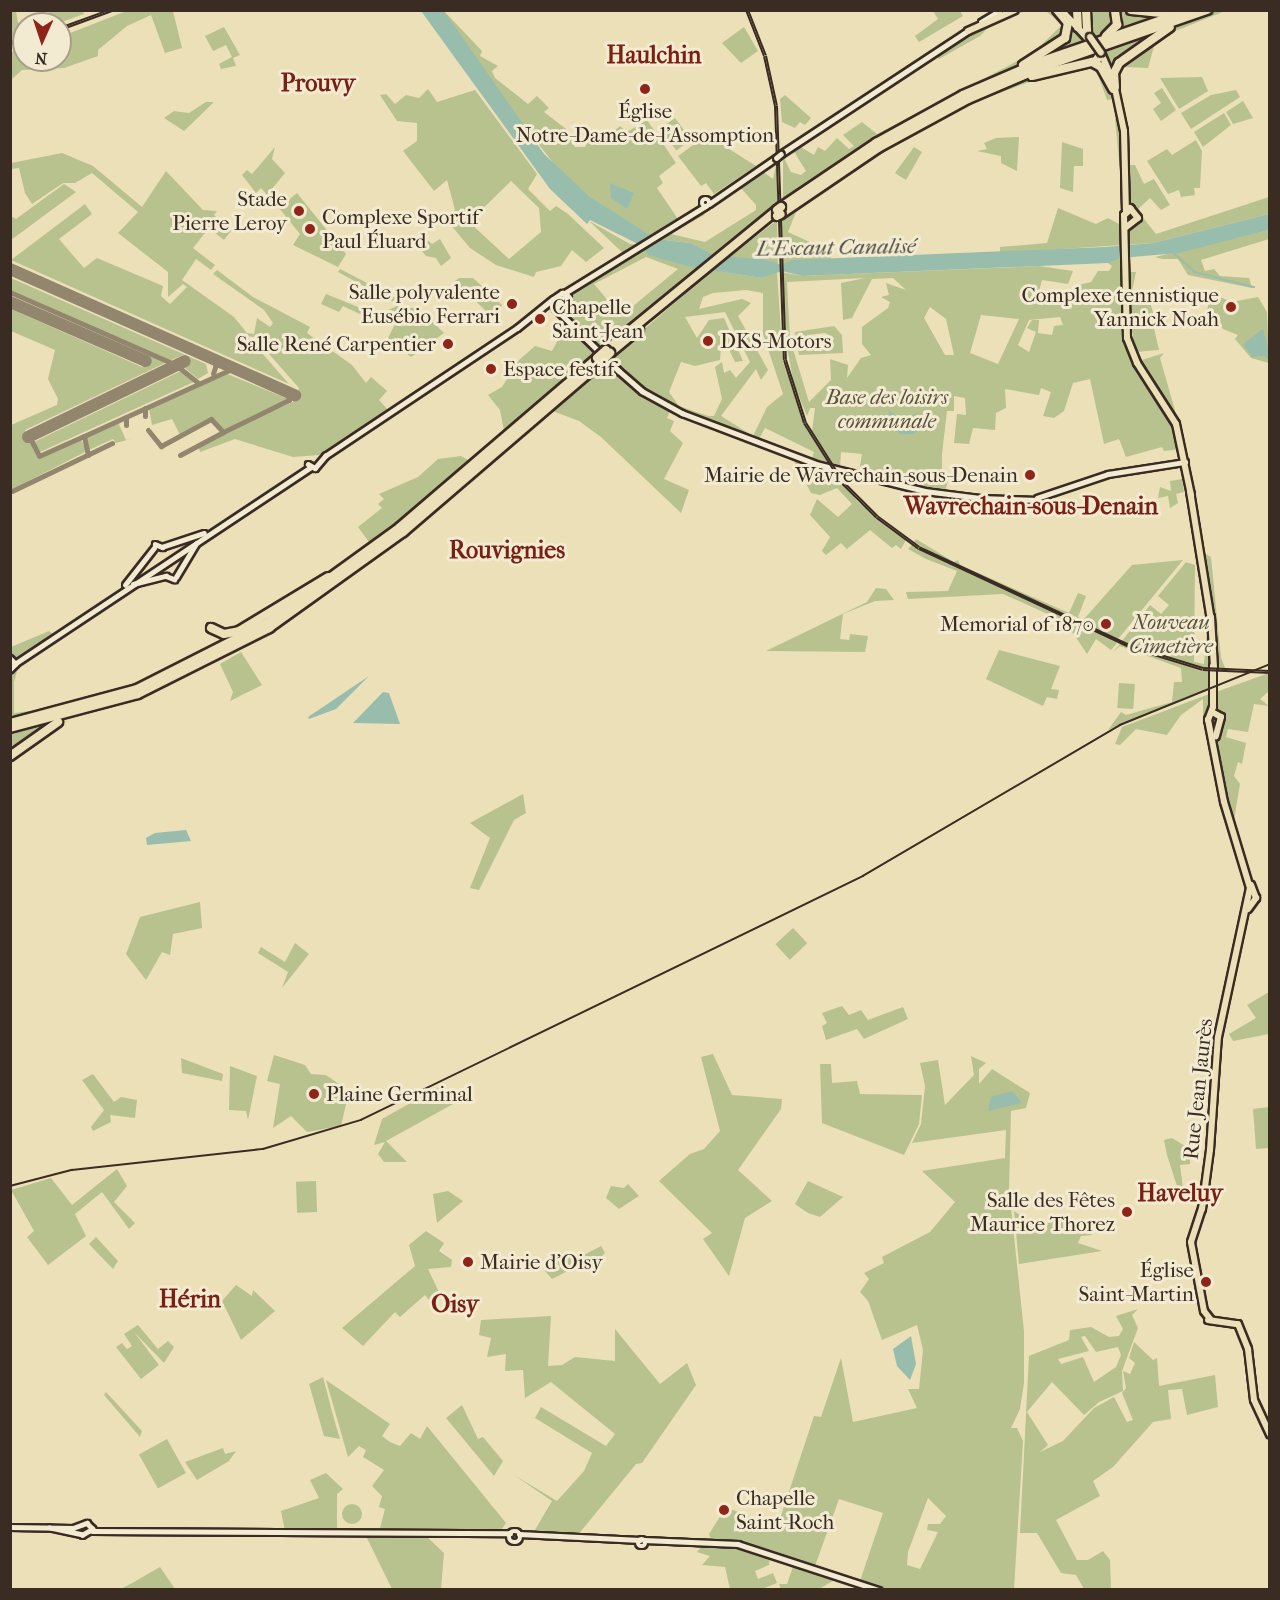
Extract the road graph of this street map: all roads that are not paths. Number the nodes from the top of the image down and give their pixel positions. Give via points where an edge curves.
1 (1015, 10) edge
2 (1059, 10) edge
3 (1066, 10) edge
4 (1077, 10) edge
5 (1086, 10) edge
6 (1115, 10) edge
7 (1131, 10) edge
8 (1184, 10) edge
9 (1191, 10) edge
10 (1208, 10) edge
11 (999, 11) edge
12 (1077, 23) junction
13 (968, 31) junction
14 (1088, 36) junction
15 (1071, 51) junction
16 (1100, 57) junction
17 (1090, 62) junction
18 (1119, 63) junction
19 (1108, 67) junction
20 (1114, 89) junction
21 (978, 91) junction
22 (1129, 210) junction
23 (1128, 222) junction
24 (566, 296) junction
25 (554, 306) junction
26 (599, 360) junction
27 (1183, 461) junction
28 (235, 515) junction
29 (212, 529) junction
30 (200, 539) junction
31 (360, 559) junction
32 (125, 586) junction
33 (211, 628) dead end
34 (11, 658) edge
35 (15, 663) junction
36 (11, 670) edge
37 (93, 710) junction
38 (1215, 712) junction
39 (38, 721) junction
40 (10, 722) edge
41 (1215, 724) junction
42 (10, 730) edge
43 (10, 756) edge
44 (1268, 1431) edge
45 (79, 1526) junction
46 (10, 1527) edge
47 (50, 1528) junction
48 (92, 1528) junction
49 (78, 1532) junction
50 (510, 1533) junction
51 (519, 1534) junction
52 (490, 1536) junction
53 (545, 1538) junction
54 (519, 1540) junction
55 (510, 1541) junction
56 (879, 1590) edge

1 - 13 main road
2 - 12 main road
2 - 21 highway via 1068,25 1063,41
3 - 12 main road
4 - 12 highway
5 - 14 highway
6 - 15 highway via 1118,22 1113,32
7 - 8 highway via 1159,15
9 - 15 highway
10 - 18 highway via 1167,28
10 - 21 highway
11 - 13 main road
12 - 14 main road
13 - 24 main road
14 - 16 main road, bridge
15 - 21 highway
16 - 17 highway
16 - 19 highway
16 - 20 main road
17 - 20 highway via 1101,68
17 - 21 highway
18 - 19 highway
18 - 20 highway via 1113,73
19 - 20 main road
20 - 22 main road via 1124,131
21 - 26 highway, bridge via 881,140 779,212
22 - 23 main road
22 - 23 main road via 1138,217
23 - 27 main road via 1125,263 1130,347 1179,434
24 - 25 main road
24 - 25 main road
25 - 27 main road via 618,370 666,405 818,464 926,491 1036,500 1087,480
25 - 28 main road
26 - 31 highway
26 - 37 highway via 420,518 309,602 202,666
27 - 38 main road via 1211,621
28 - 29 main road
28 - 30 main road
29 - 32 main road
29 - 32 main road via 162,547 154,546
30 - 32 main road
30 - 32 main road via 175,578 166,576
31 - 33 highway via 238,631 224,634
31 - 39 highway via 275,618 192,664 126,693
32 - 34 main road
32 - 35 main road
34 - 35 main road
35 - 36 main road
37 - 39 highway
37 - 43 highway via 44,729
38 - 41 main road
38 - 41 main road via 1208,717
39 - 40 highway
39 - 42 highway
41 - 44 main road, Rue Jean Jaurès via 1224,802 1251,897 1216,1046 1210,1152 1202,1209 1191,1240 1206,1317 1238,1324 1248,1348 1254,1400
45 - 47 main road
45 - 48 main road
45 - 49 main road
46 - 47 main road
47 - 49 main road
48 - 49 main road
48 - 52 main road
50 - 51 main road
50 - 52 main road
50 - 55 main road
51 - 53 main road
51 - 54 main road
52 - 55 main road
53 - 54 main road
53 - 56 main road via 738,1544
54 - 55 main road

